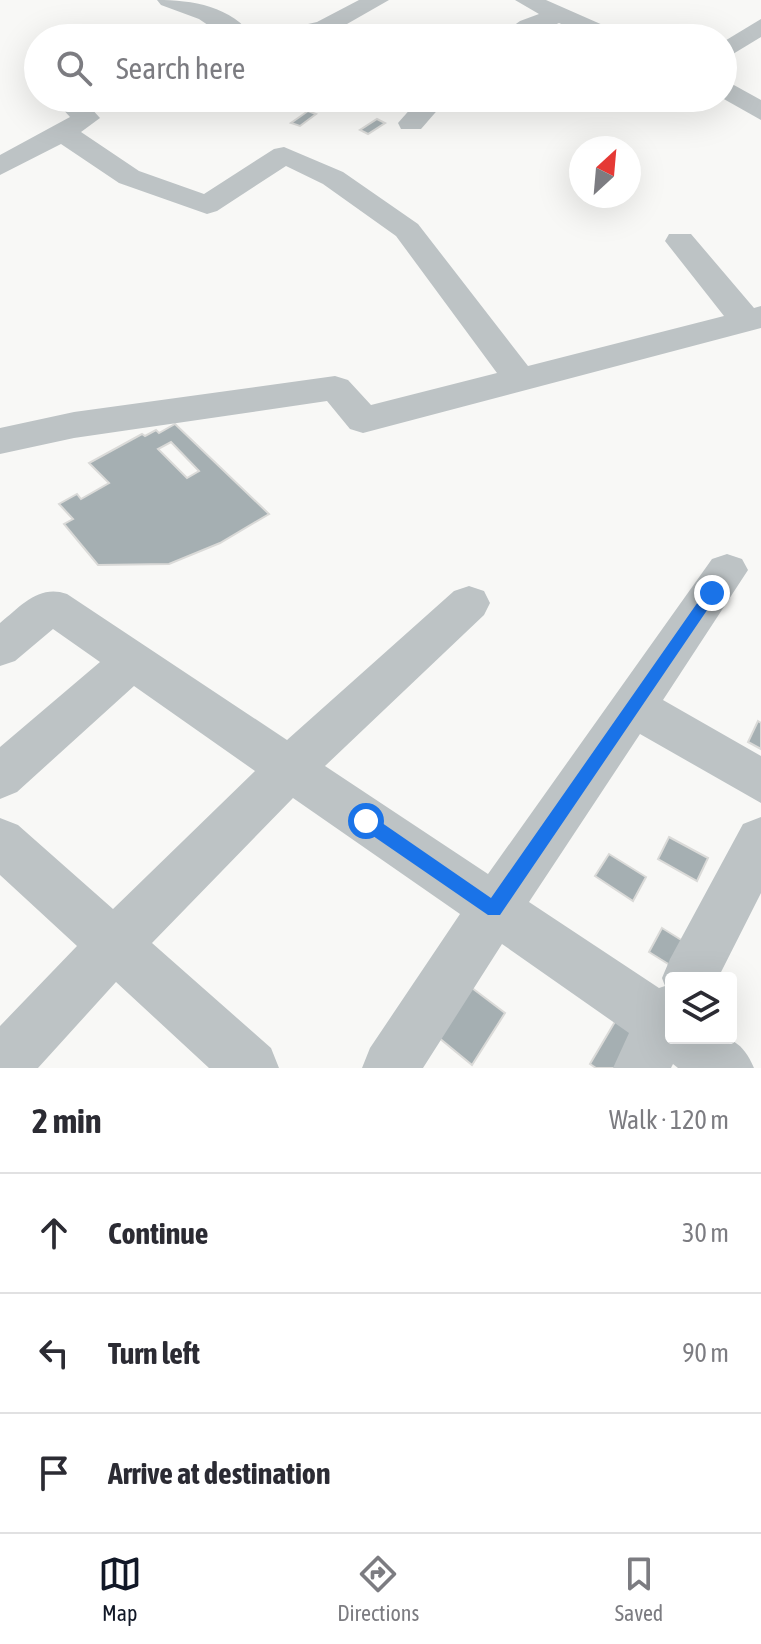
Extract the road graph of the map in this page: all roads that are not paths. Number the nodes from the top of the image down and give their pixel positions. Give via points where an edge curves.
1 (169, 0) edge
2 (377, 0) edge
3 (527, 0) edge
4 (560, 15) junction
5 (226, 24) edge
6 (331, 24) edge
7 (540, 24) edge
8 (580, 24) edge
9 (761, 26) edge
10 (737, 43) edge
11 (737, 96) edge
12 (80, 112) edge
13 (422, 112) edge
14 (761, 112) edge
15 (411, 123) dead end
16 (62, 132) junction
17 (0, 166) edge
18 (680, 241) dead end
19 (753, 326) edge
20 (520, 380) junction
21 (0, 441) edge
22 (727, 570) dead end
23 (469, 603) dead end
24 (0, 648) edge
25 (132, 661) junction
26 (634, 707) junction
27 (289, 769) junction
28 (0, 777) edge
29 (761, 781) edge
30 (761, 841) edge
31 (0, 842) edge
32 (494, 909) junction
33 (114, 945) junction
34 (696, 972) edge
35 (665, 1022) edge
36 (695, 1044) edge
37 (0, 1067) edge
38 (251, 1068) edge
39 (390, 1068) edge
40 (726, 1068) edge

1 - 5 street
2 - 6 street
3 - 4 street
4 - 7 street
4 - 8 street
9 - 10 street
11 - 14 street
12 - 16 street via 87,118
13 - 15 street
16 - 17 street
16 - 20 street via 129,177 207,205 284,155 333,178 407,230
18 - 19 street
19 - 20 street
20 - 21 street via 363,420 335,388 74,425
22 - 26 street
23 - 27 street
24 - 25 street via 52,606
25 - 27 street
25 - 28 street
26 - 29 street
26 - 32 street
27 - 32 street
27 - 33 street
30 - 34 street
31 - 33 street
32 - 35 street
32 - 39 street
33 - 37 street
33 - 38 street
36 - 40 street

